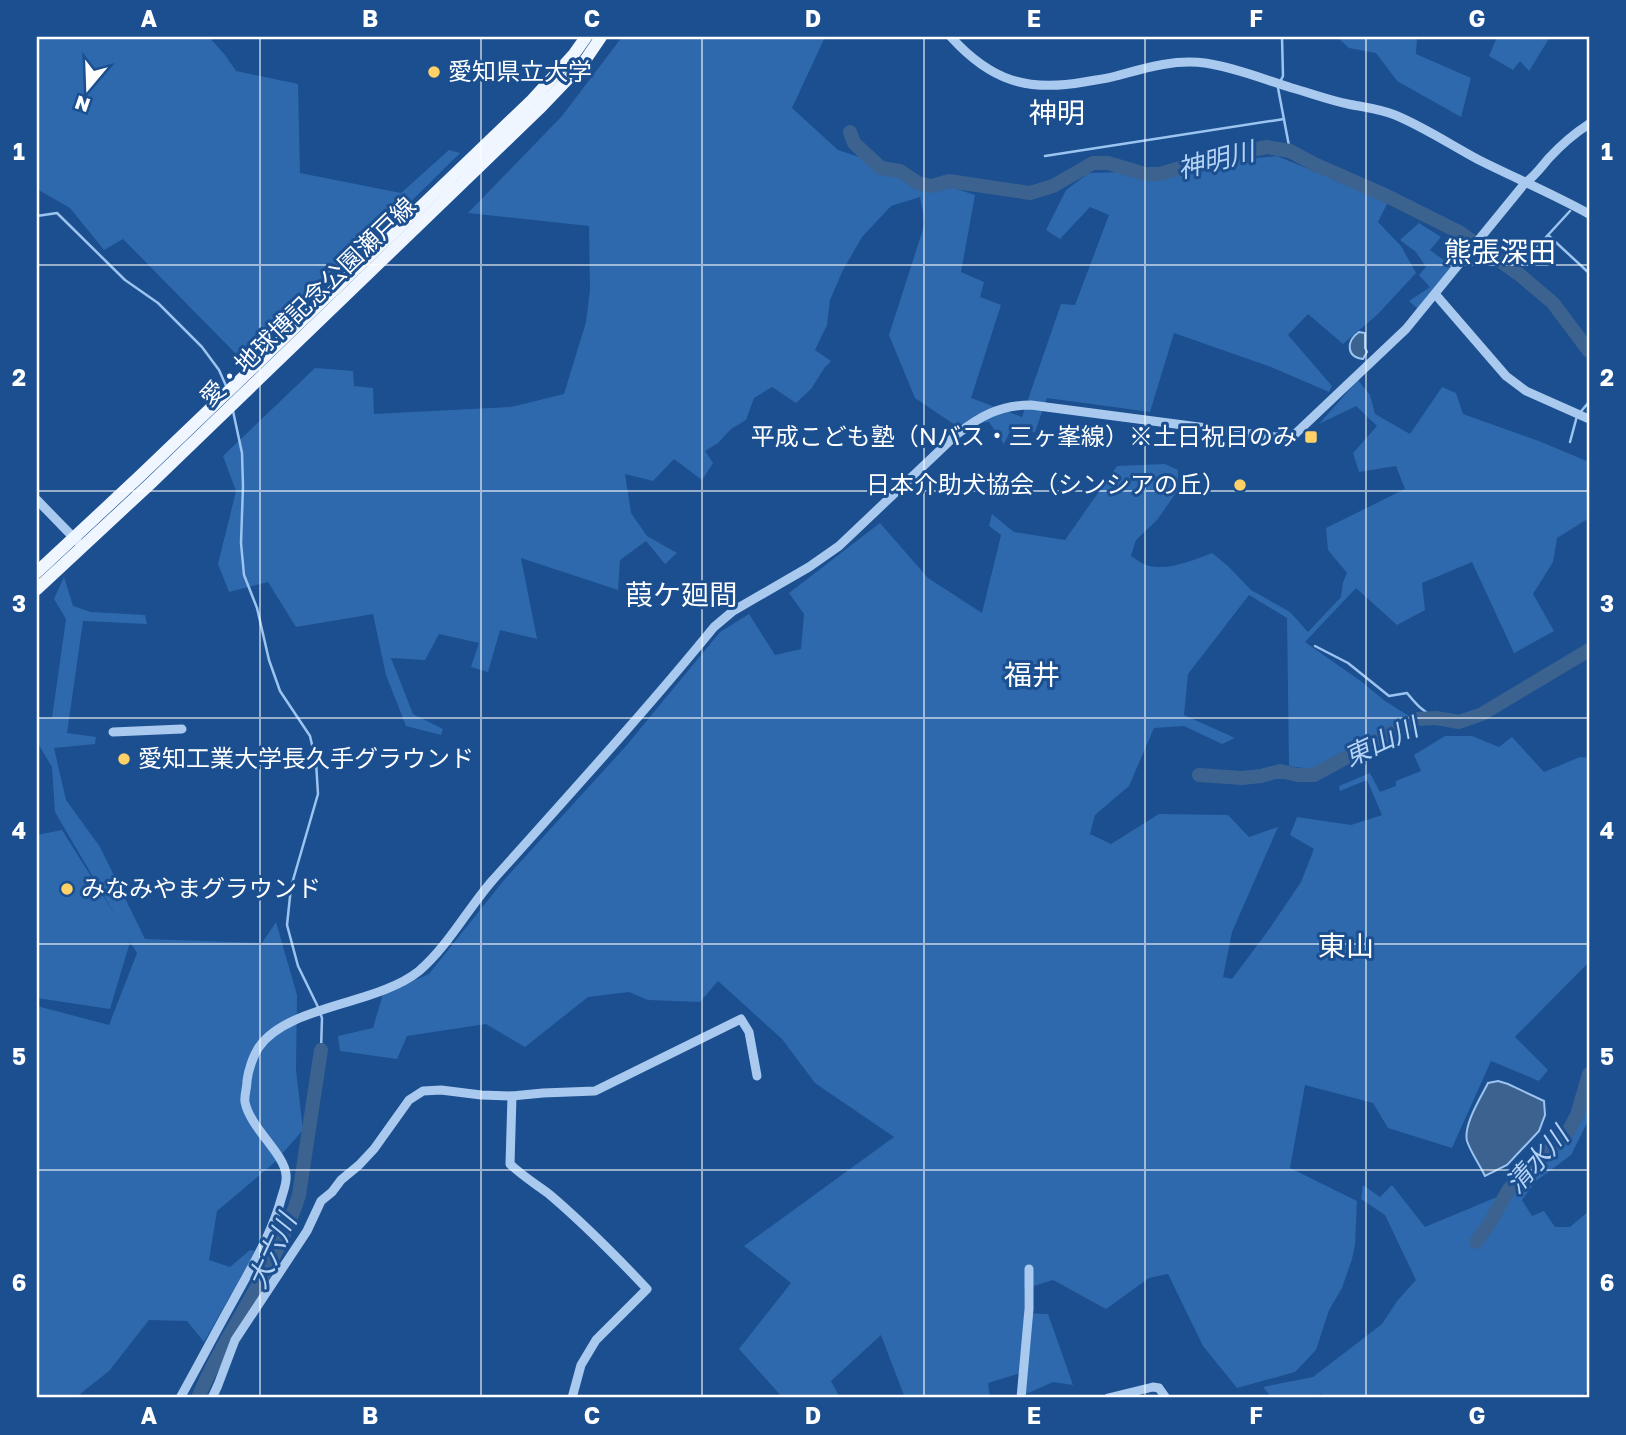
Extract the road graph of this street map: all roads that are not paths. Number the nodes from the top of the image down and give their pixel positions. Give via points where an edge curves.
1 (586, 37) edge
2 (601, 37) edge
3 (951, 37) edge
4 (1589, 124) edge
5 (1525, 183) junction
6 (1589, 214) edge
7 (1436, 295) junction
8 (241, 386) junction
9 (1589, 419) edge
10 (37, 500) edge
11 (78, 542) junction
12 (37, 572) edge
13 (37, 589) edge
14 (182, 729) dead end
15 (113, 732) dead end
16 (757, 1076) dead end
17 (512, 1096) junction
18 (1029, 1269) dead end
19 (180, 1398) edge
20 (212, 1398) edge
21 (572, 1398) edge
22 (1021, 1398) edge
23 (1108, 1398) edge
24 (1166, 1398) edge

1 - 8 main road, 愛・地球博記念公園瀬戸線 via 532,100
2 - 8 main road, 愛・地球博記念公園瀬戸線 via 539,109
3 - 5 street via 1004,78 1049,87 1174,63 1235,70 1391,113
4 - 5 street
5 - 6 street
5 - 7 street
7 - 9 street via 1507,376 1526,391
7 - 19 street via 1406,330 1293,436 1031,405 992,412 948,442 839,546 714,626 421,969 406,981 304,1016 274,1031 258,1048 248,1074 245,1102 254,1124 283,1164 284,1191 266,1242
8 - 11 main road, 愛・地球博記念公園瀬戸線
10 - 11 street
11 - 12 main road, 愛・地球博記念公園瀬戸線
11 - 13 main road, 愛・地球博記念公園瀬戸線
14 - 15 street
16 - 17 street via 749,1032 741,1019 595,1091
17 - 20 street via 441,1090 424,1091 409,1100 374,1149 321,1201 307,1231 234,1340
17 - 21 street via 510,1164 590,1231 646,1289 596,1340 581,1365
18 - 22 street
23 - 24 street via 1153,1387

